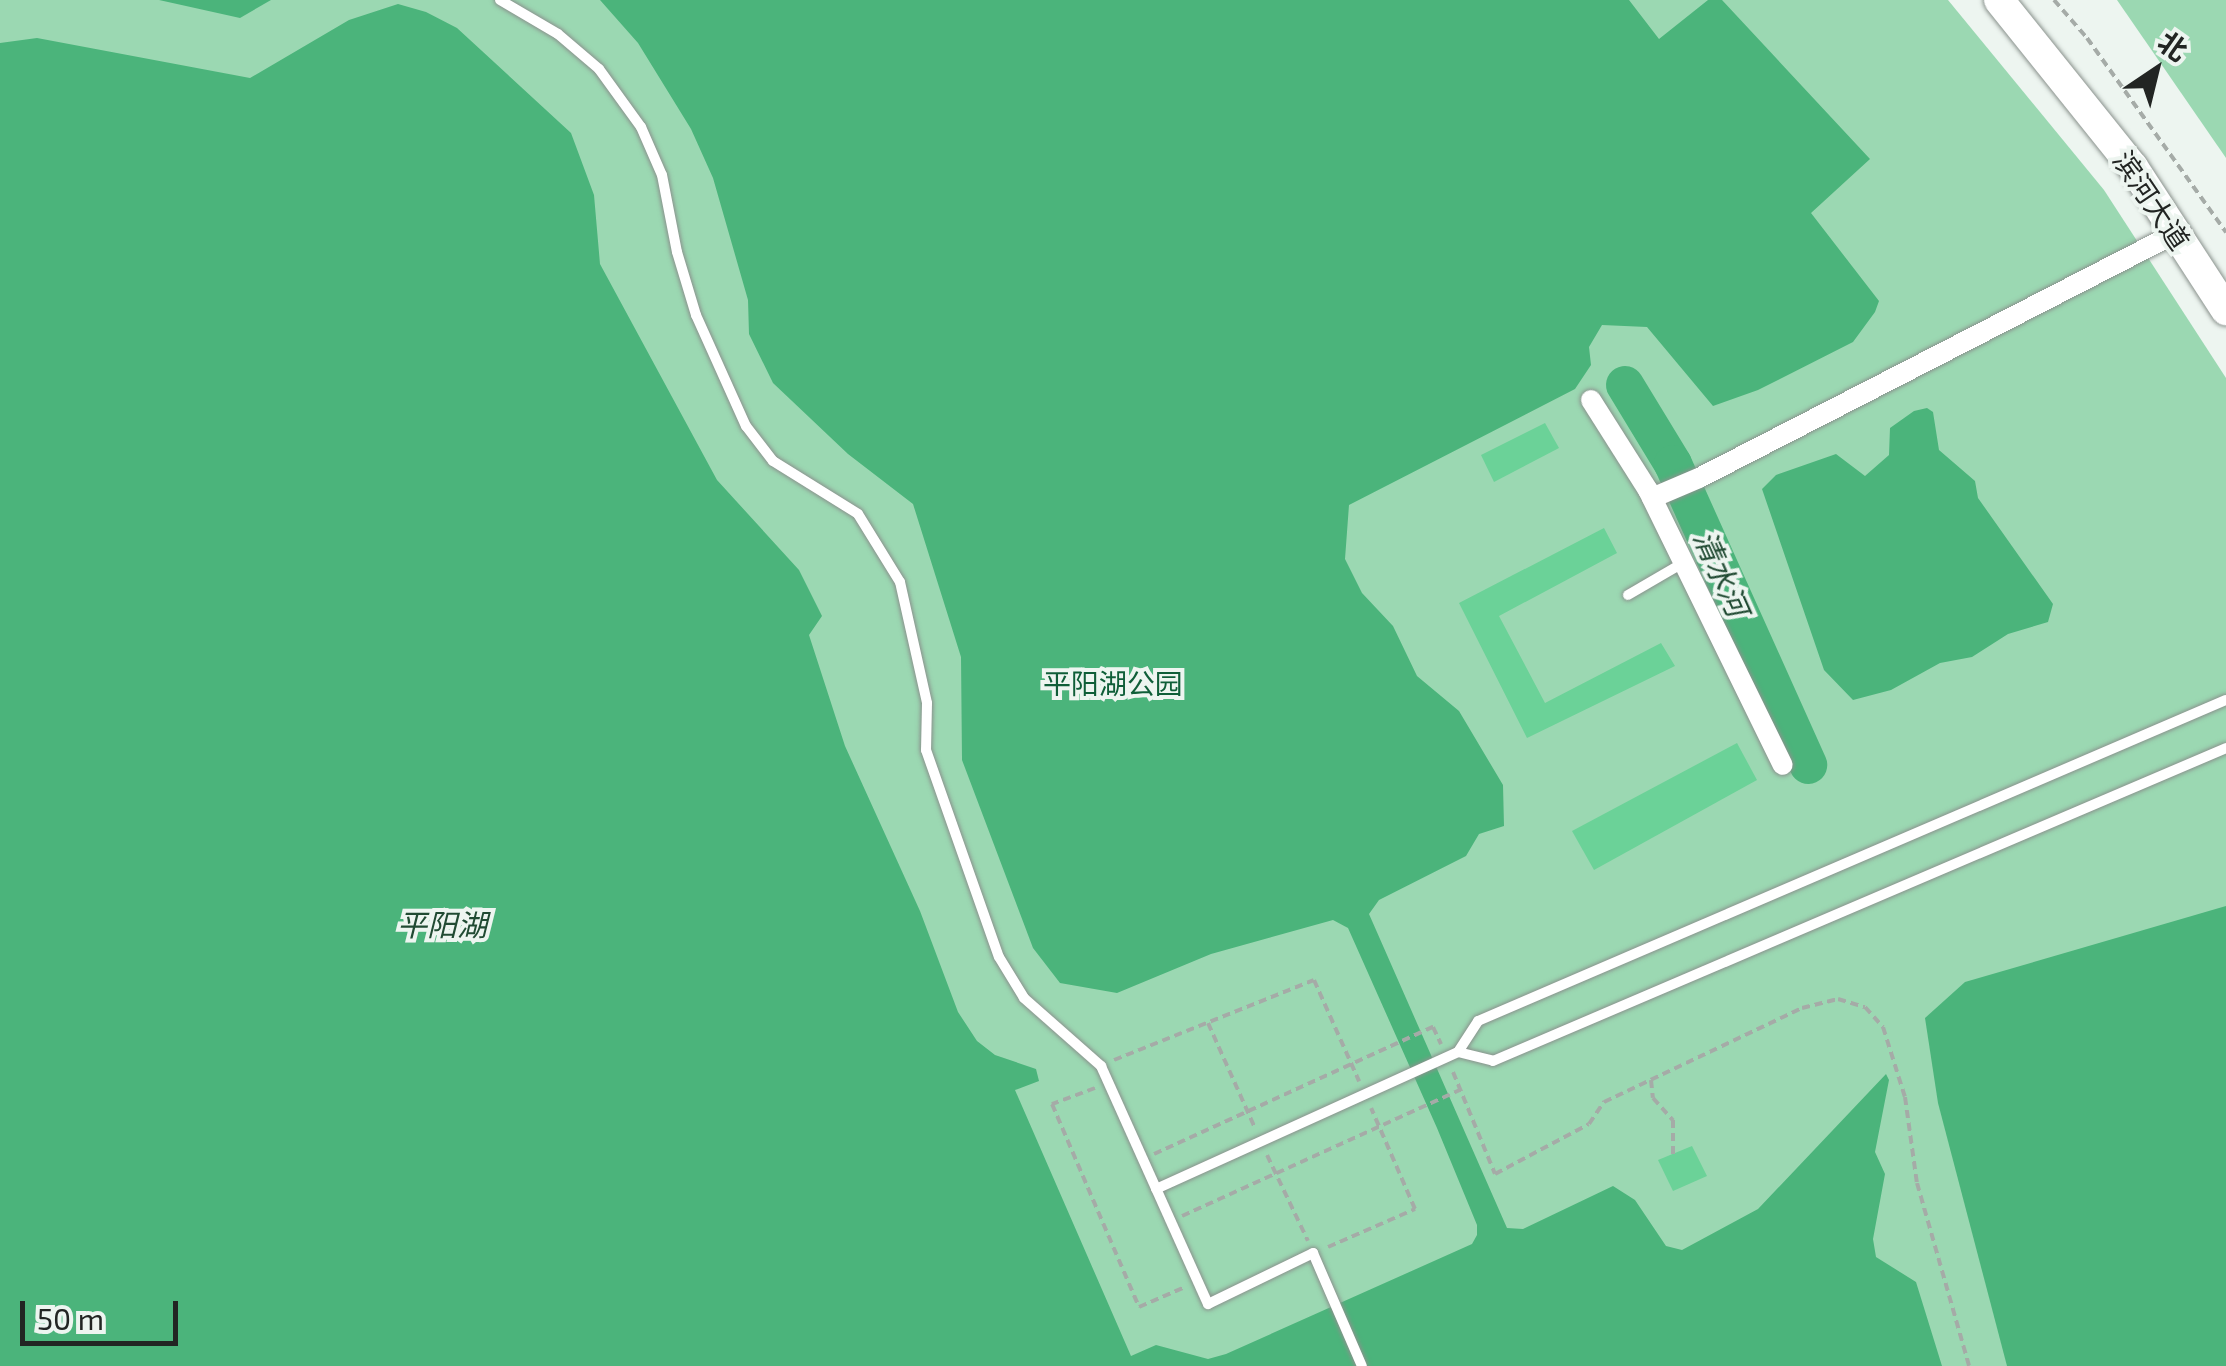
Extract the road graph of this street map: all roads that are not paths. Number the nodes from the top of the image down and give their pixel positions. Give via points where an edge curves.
1 (500, 0) edge
2 (1999, 0) edge
3 (2176, 234) junction
4 (2226, 310) edge
5 (1591, 400) dead end
6 (1652, 498) junction
7 (1684, 563) junction
8 (1628, 595) dead end
9 (2226, 700) edge
10 (2226, 748) edge
11 (1784, 766) dead end
12 (1452, 1054) junction
13 (1156, 1189) junction
14 (1362, 1366) edge

1 - 13 lane via 600,69 642,127 662,175 696,315 746,426 773,461 858,514 900,582 928,703 926,750 999,957 1024,998 1102,1066
2 - 3 main road, 滨河大道 via 2133,167
3 - 4 main road, 滨河大道
3 - 6 street
5 - 6 street
6 - 7 street
7 - 8 lane
7 - 11 street
9 - 12 lane via 1478,1021
10 - 12 lane via 1492,1061
12 - 13 lane
13 - 14 lane via 1208,1304 1313,1254

